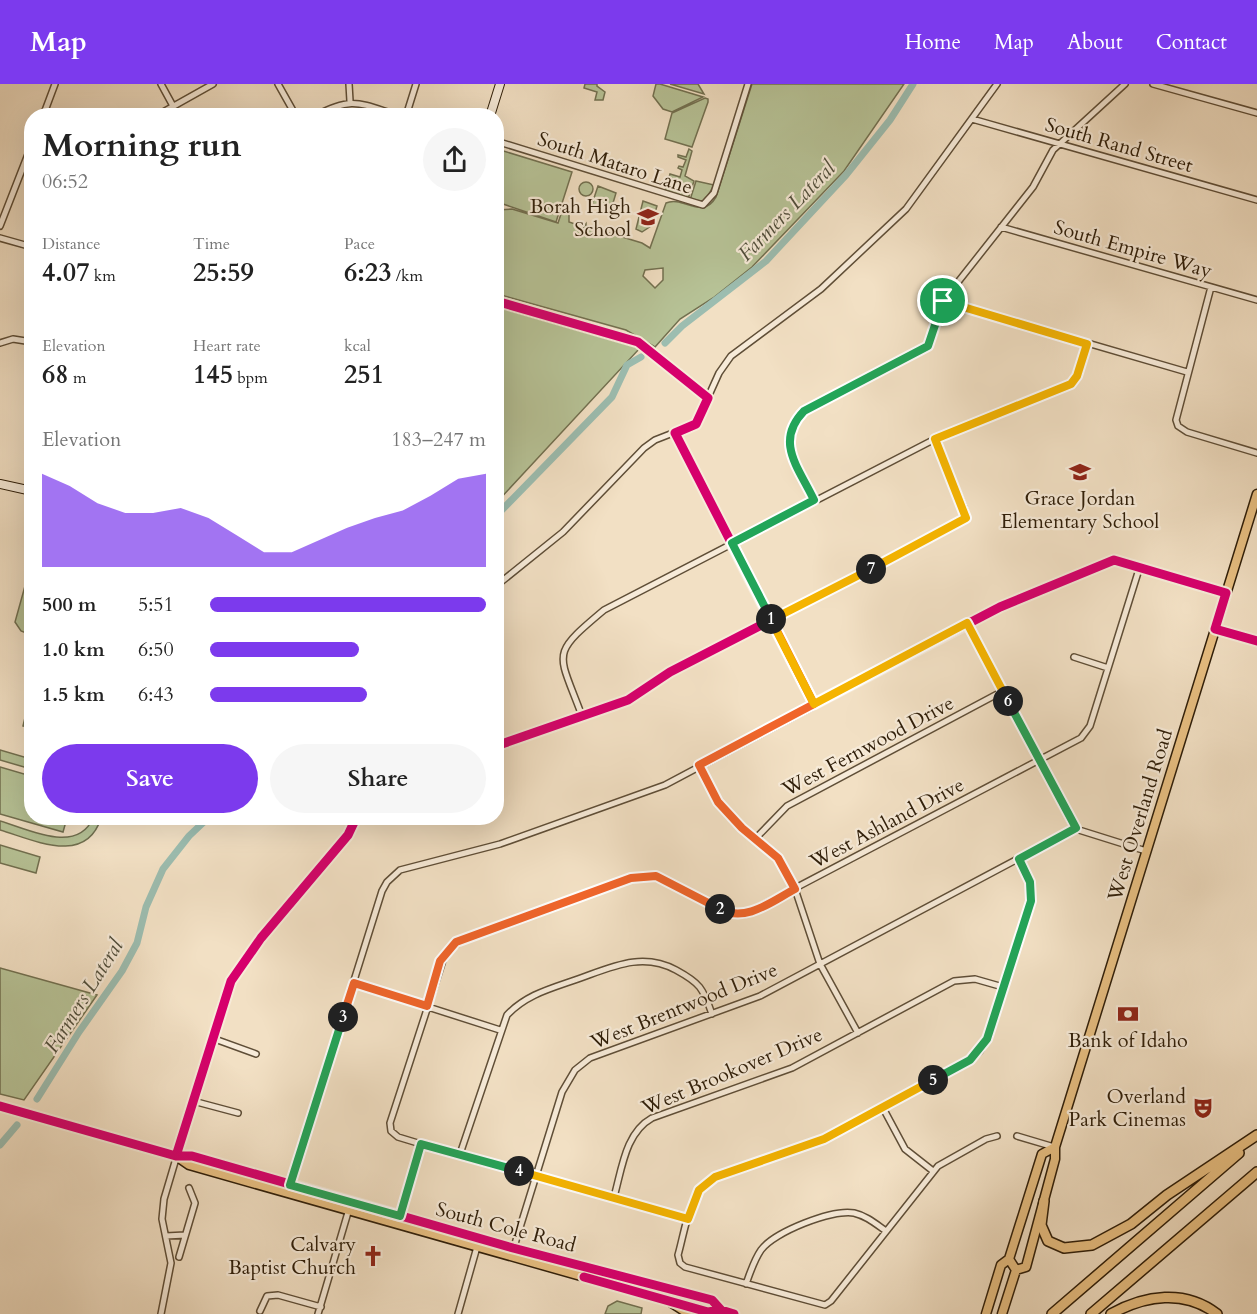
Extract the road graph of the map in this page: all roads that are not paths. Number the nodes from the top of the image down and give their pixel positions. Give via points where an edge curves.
1 (55, 84) edge
2 (161, 84) edge
3 (213, 84) edge
4 (278, 84) edge
5 (349, 84) edge
6 (416, 84) edge
7 (500, 84) edge
8 (748, 84) edge
9 (997, 84) edge
10 (1125, 84) edge
11 (1153, 84) edge
12 (350, 101) junction
13 (173, 106) junction
14 (46, 108) edge
15 (170, 108) edge
16 (292, 108) edge
17 (330, 108) edge
18 (373, 108) edge
19 (408, 108) edge
20 (492, 108) edge
21 (1257, 113) edge
22 (972, 119) junction
23 (504, 143) edge
24 (1060, 143) junction
25 (24, 164) edge
26 (1257, 200) edge
27 (0, 226) edge
28 (1001, 227) junction
29 (0, 237) edge
30 (24, 244) edge
31 (1211, 287) junction
32 (1257, 300) edge
33 (943, 301) junction
34 (504, 303) edge
35 (24, 341) edge
36 (0, 343) edge
37 (1087, 344) junction
38 (1187, 372) junction
39 (708, 398) junction
40 (675, 433) junction
41 (935, 439) junction
42 (1257, 453) edge
43 (0, 484) edge
44 (24, 489) edge
45 (1257, 494) edge
46 (814, 500) junction
47 (732, 543) junction
48 (1140, 566) junction
49 (504, 579) edge
50 (1226, 593) junction
51 (771, 620) junction
52 (967, 623) junction
53 (1215, 629) junction
54 (1257, 641) edge
55 (1074, 657) dead end
56 (1108, 668) junction
57 (1003, 691) junction
58 (814, 704) junction
59 (582, 716) junction
60 (504, 743) edge
61 (1037, 760) junction
62 (699, 765) junction
63 (353, 825) edge
64 (1076, 828) junction
65 (756, 838) junction
66 (1146, 851) junction
67 (1019, 859) junction
68 (795, 889) junction
69 (820, 964) junction
70 (354, 983) junction
71 (1003, 987) junction
72 (427, 1006) junction
73 (712, 1014) junction
74 (500, 1030) junction
75 (858, 1033) junction
76 (212, 1038) junction
77 (256, 1054) dead end
78 (193, 1101) junction
79 (0, 1106) edge
80 (883, 1108) junction
81 (238, 1113) dead end
82 (997, 1136) dead end
83 (1017, 1136) dead end
84 (1257, 1136) edge
85 (421, 1144) junction
86 (1055, 1147) junction
87 (460, 1154) junction
88 (176, 1156) junction
89 (933, 1171) junction
90 (1257, 1172) edge
91 (536, 1176) junction
92 (290, 1185) junction
93 (189, 1188) dead end
94 (614, 1197) junction
95 (1044, 1201) junction
96 (350, 1206) junction
97 (400, 1216) junction
98 (688, 1219) junction
99 (437, 1227) junction
100 (415, 1230) junction
101 (886, 1231) junction
102 (185, 1235) junction
103 (166, 1236) junction
104 (477, 1247) junction
105 (512, 1253) junction
106 (179, 1257) dead end
107 (1009, 1259) junction
108 (1016, 1270) junction
109 (746, 1284) junction
110 (671, 1302) junction
111 (321, 1307) junction
112 (260, 1311) dead end
113 (720, 1313) edge
114 (161, 1314) edge
115 (318, 1314) edge
116 (458, 1314) edge
117 (690, 1314) edge
118 (734, 1314) edge
119 (986, 1314) edge
120 (1002, 1314) edge
121 (1052, 1314) edge
122 (1091, 1314) edge
123 (1111, 1314) edge
124 (1217, 1314) edge

1 - 14 street
2 - 13 street
3 - 13 street
4 - 16 street
5 - 12 street
6 - 19 street
7 - 20 street
8 - 23 street, South Mataro Lane via 714,193 703,205
9 - 22 street
10 - 24 street
11 - 21 street
12 - 17 street
12 - 18 street
13 - 15 street
22 - 24 street, South Rand Street
22 - 39 street via 906,209 821,289 731,356 718,373
24 - 26 street, South Rand Street
24 - 28 street via 1033,187
25 - 27 street
28 - 31 street, South Empire Way
28 - 33 street
29 - 30 street
31 - 32 street, South Empire Way
31 - 38 street
33 - 37 street
33 - 46 street via 928,346 804,411 796,420 790,430 790,449
34 - 39 street via 638,342
35 - 36 street
37 - 38 street
37 - 41 street via 1071,384
38 - 42 street via 1175,413 1178,426 1186,432
39 - 40 street via 696,424
40 - 47 street
40 - 49 street via 644,448 563,531
41 - 46 street
41 - 51 street via 966,518
43 - 44 street
45 - 50 main road, West Overland Road
46 - 47 street
47 - 51 street
47 - 59 street via 611,605 567,643 563,663
48 - 50 street
48 - 52 street via 1114,560
48 - 56 street, West Ashland Drive
50 - 53 main road, West Overland Road
51 - 58 street
51 - 59 street via 670,672 628,700
52 - 57 street
52 - 58 street
53 - 54 street
53 - 66 main road, West Overland Road
55 - 56 street
56 - 61 street, West Ashland Drive via 1086,733
57 - 61 street
57 - 65 street, West Fernwood Drive via 787,806
58 - 62 street
59 - 60 street
61 - 64 street
61 - 68 street, West Ashland Drive
62 - 65 street via 718,802
62 - 70 street via 665,785 522,836 393,874 382,891
63 - 76 street via 231,981
64 - 66 street
64 - 67 street, West Brentwood Drive
65 - 68 street via 778,858
66 - 86 main road, West Overland Road
67 - 69 street, West Brentwood Drive
67 - 71 street via 1030,882 1031,901
68 - 69 street
68 - 72 street, West Ashland Drive via 739,915 725,912 656,876 631,878 456,942 440,961
69 - 73 street, West Brentwood Drive via 760,996
69 - 75 street
70 - 72 street
70 - 92 street
71 - 75 street, West Brookover Drive via 975,979 954,981
71 - 80 street via 980,1051
72 - 74 street
72 - 85 street, West Ashland Drive via 390,1123 391,1131 398,1137
73 - 74 street via 704,990 694,980 665,964 636,960 533,995 513,1009
73 - 91 street, West Brentwood Drive via 598,1054 575,1070 562,1092
74 - 87 street
75 - 94 street, West Brookover Drive via 792,1068 645,1122 630,1142
76 - 77 street
76 - 78 street
78 - 81 street
78 - 88 street
79 - 88 main road, South Cole Road
80 - 89 street via 905,1149
80 - 98 street via 824,1139 715,1177 699,1190
82 - 89 street
83 - 86 street
84 - 95 highway via 1167,1195 1131,1224 1092,1245 1064,1248 1048,1242 1041,1224
84 - 121 highway
85 - 87 street
85 - 97 street
86 - 95 main road, West Overland Road
86 - 107 main road, West Overland Road via 1042,1154
87 - 91 street
88 - 92 main road, South Cole Road via 192,1156
88 - 96 main road, South Cole Road via 189,1165
88 - 103 street via 164,1198 162,1220
89 - 101 street
90 - 122 highway
91 - 94 street
91 - 105 street, West Brentwood Drive
92 - 96 main road, South Cole Road
93 - 102 street via 195,1203
94 - 98 street
95 - 108 main road, West Overland Road via 1026,1267
96 - 97 main road, South Cole Road
96 - 100 main road, South Cole Road
96 - 111 street
97 - 99 main road, South Cole Road
98 - 109 street via 678,1255 680,1263
99 - 100 main road
99 - 105 main road, South Cole Road
100 - 104 main road, South Cole Road
101 - 109 street via 868,1218 846,1212 782,1233 759,1252
101 - 109 street via 825,1305
102 - 103 street
102 - 106 street
103 - 114 street via 171,1263
104 - 105 main road, South Cole Road
104 - 116 street
105 - 110 main road, South Cole Road
105 - 113 main road, South Cole Road via 712,1300
107 - 108 main road
107 - 119 main road, West Overland Road via 1001,1265
108 - 120 main road, West Overland Road
110 - 113 main road, South Cole Road
110 - 117 highway
111 - 112 street via 278,1295 267,1296
111 - 115 street
113 - 118 main road, South Cole Road
123 - 124 highway via 1136,1303 1168,1297 1191,1300

